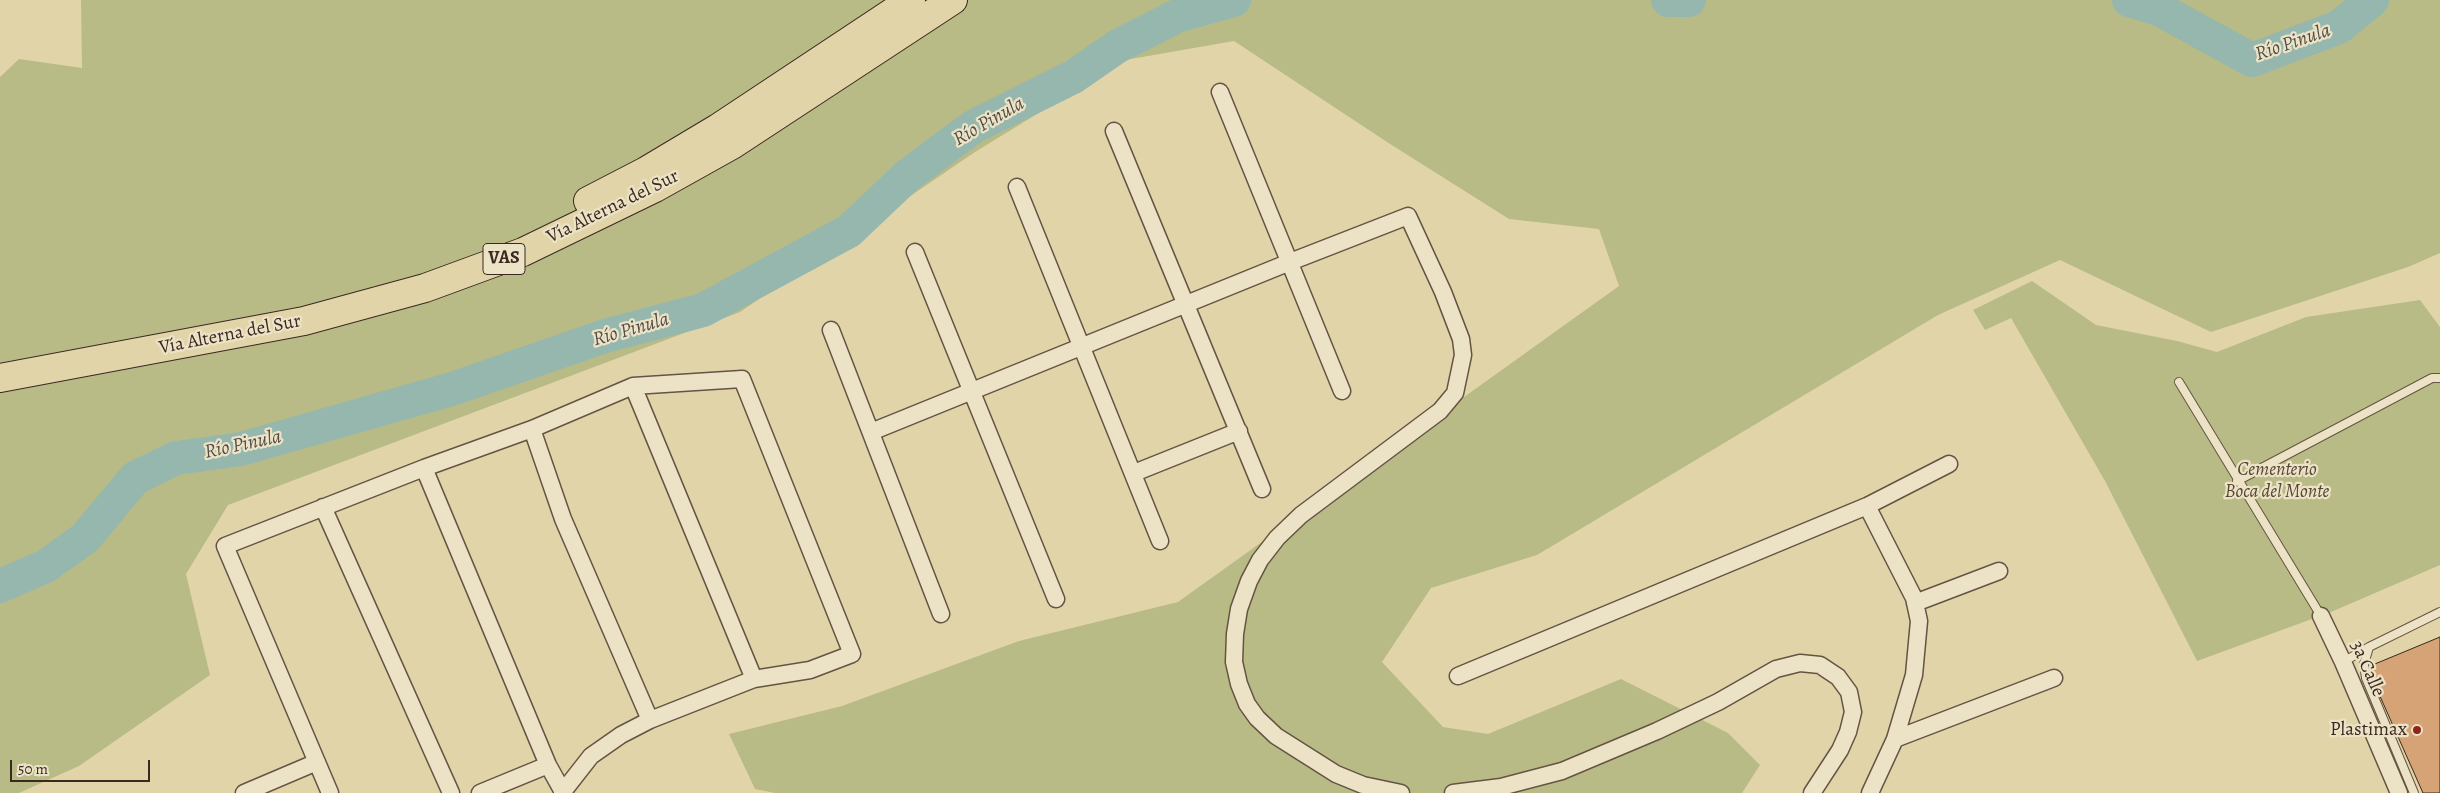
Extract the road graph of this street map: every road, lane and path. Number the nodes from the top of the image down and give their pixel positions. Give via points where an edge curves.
1 (912, 0) edge
2 (953, 0) edge
3 (1220, 92) dead end
4 (1114, 131) dead end
5 (1017, 187) dead end
6 (915, 252) dead end
7 (1290, 262) junction
8 (1185, 304) junction
9 (831, 330) dead end
10 (1082, 346) junction
11 (0, 359) edge
12 (0, 378) edge
13 (2440, 378) edge
14 (2179, 382) dead end
15 (633, 386) junction
16 (971, 391) junction
17 (1342, 391) dead end
18 (532, 429) junction
19 (1239, 431) junction
20 (871, 432) junction
21 (1949, 464) dead end
22 (424, 468) junction
23 (1134, 473) junction
24 (2237, 481) junction
25 (1262, 489) dead end
26 (1867, 506) junction
27 (323, 507) junction
28 (1160, 541) dead end
29 (1999, 572) dead end
30 (1056, 599) dead end
31 (1915, 603) junction
32 (2440, 612) edge
33 (941, 614) dead end
34 (2321, 616) joint
35 (2369, 646) junction
36 (2343, 662) junction
37 (1458, 676) dead end
38 (2054, 678) dead end
39 (754, 679) junction
40 (650, 720) junction
41 (1895, 739) junction
42 (317, 762) junction
43 (548, 765) junction
44 (563, 792) edge
45 (244, 793) edge
46 (330, 793) edge
47 (451, 793) edge
48 (480, 793) edge
49 (1401, 793) edge
50 (1453, 793) edge
51 (1812, 793) edge
52 (1870, 793) edge
53 (2399, 793) edge
54 (2414, 793) edge

1 - 11 highway, Vía Alterna del Sur / VAS via 718,128 585,203 518,234 419,270 301,302 146,335
2 - 12 highway, Vía Alterna del Sur / VAS via 732,145 655,188 523,252 425,288 304,321
3 - 7 street
4 - 8 street
5 - 10 street
6 - 16 street
7 - 8 street
7 - 17 street
7 - 49 street via 1408,216 1461,339 1462,370 1449,402 1417,430 1301,515 1277,538 1249,581 1235,634 1234,662 1239,684 1247,704 1265,727 1336,774 1363,785
8 - 10 street
8 - 19 street
9 - 20 street
10 - 16 street
10 - 23 street
13 - 24 lane via 2432,378
14 - 24 lane
15 - 18 street
15 - 39 street
15 - 39 street via 742,379 758,417 852,654 810,670
16 - 20 street
16 - 30 street
18 - 22 street
18 - 40 street via 563,519
19 - 23 street
19 - 25 street
20 - 33 street
21 - 26 street
22 - 27 street
22 - 43 street
23 - 28 street
24 - 34 lane
26 - 31 street
26 - 37 street
27 - 42 street via 225,546
27 - 47 street
29 - 31 street
31 - 41 street via 1919,622 1914,675
32 - 35 lane
34 - 36 street, 3a Calle
35 - 36 lane
35 - 54 lane via 2364,664 2366,678
36 - 53 street, 3a Calle
38 - 41 street
39 - 40 street
40 - 44 street via 590,756
41 - 52 street
42 - 45 street
42 - 46 street
43 - 44 street
43 - 48 street
50 - 51 street via 1501,787 1562,771 1657,732 1776,669 1800,663 1820,665 1838,677 1849,692 1853,712 1840,750

